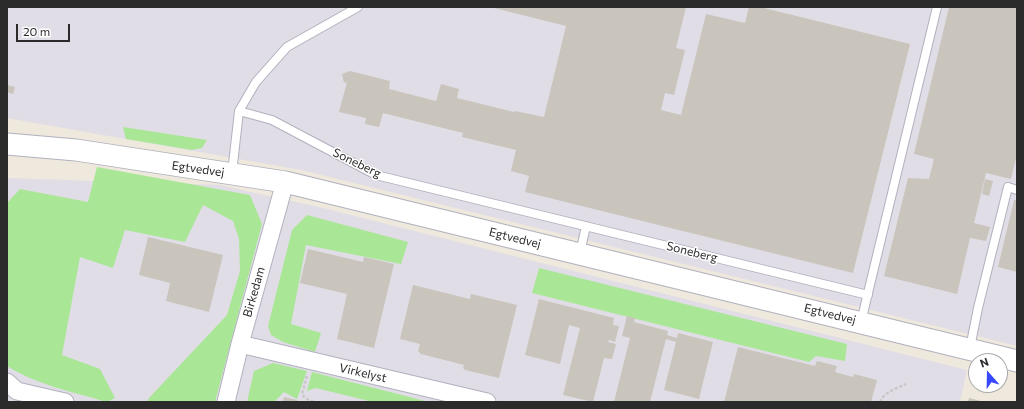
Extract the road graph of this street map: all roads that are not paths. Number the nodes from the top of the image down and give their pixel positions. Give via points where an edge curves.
1 (358, 7) edge
2 (937, 7) edge
3 (239, 111) junction
4 (7, 144) edge
5 (232, 174) junction
6 (285, 182) junction
7 (1017, 190) edge
8 (586, 226) junction
9 (580, 254) junction
10 (868, 295) junction
11 (861, 322) junction
12 (240, 344) junction
13 (970, 349) junction
14 (1017, 361) edge
15 (7, 382) edge
16 (65, 402) edge
17 (226, 402) edge
18 (487, 402) edge

1 - 3 lane via 287,47 256,82
2 - 10 lane
3 - 5 lane
3 - 8 lane, Soneberg via 272,120 376,175
4 - 5 street, Egtvedvej via 76,150
5 - 6 street, Egtvedvej
6 - 9 street, Egtvedvej
6 - 12 street, Birkedam
7 - 13 lane via 1008,187
8 - 9 lane
8 - 10 lane, Soneberg
9 - 11 street, Egtvedvej
10 - 11 lane
11 - 13 street, Egtvedvej
12 - 17 street, Birkedam
12 - 18 street, Virkelyst
13 - 14 street, Egtvedvej
15 - 16 street via 17,391

